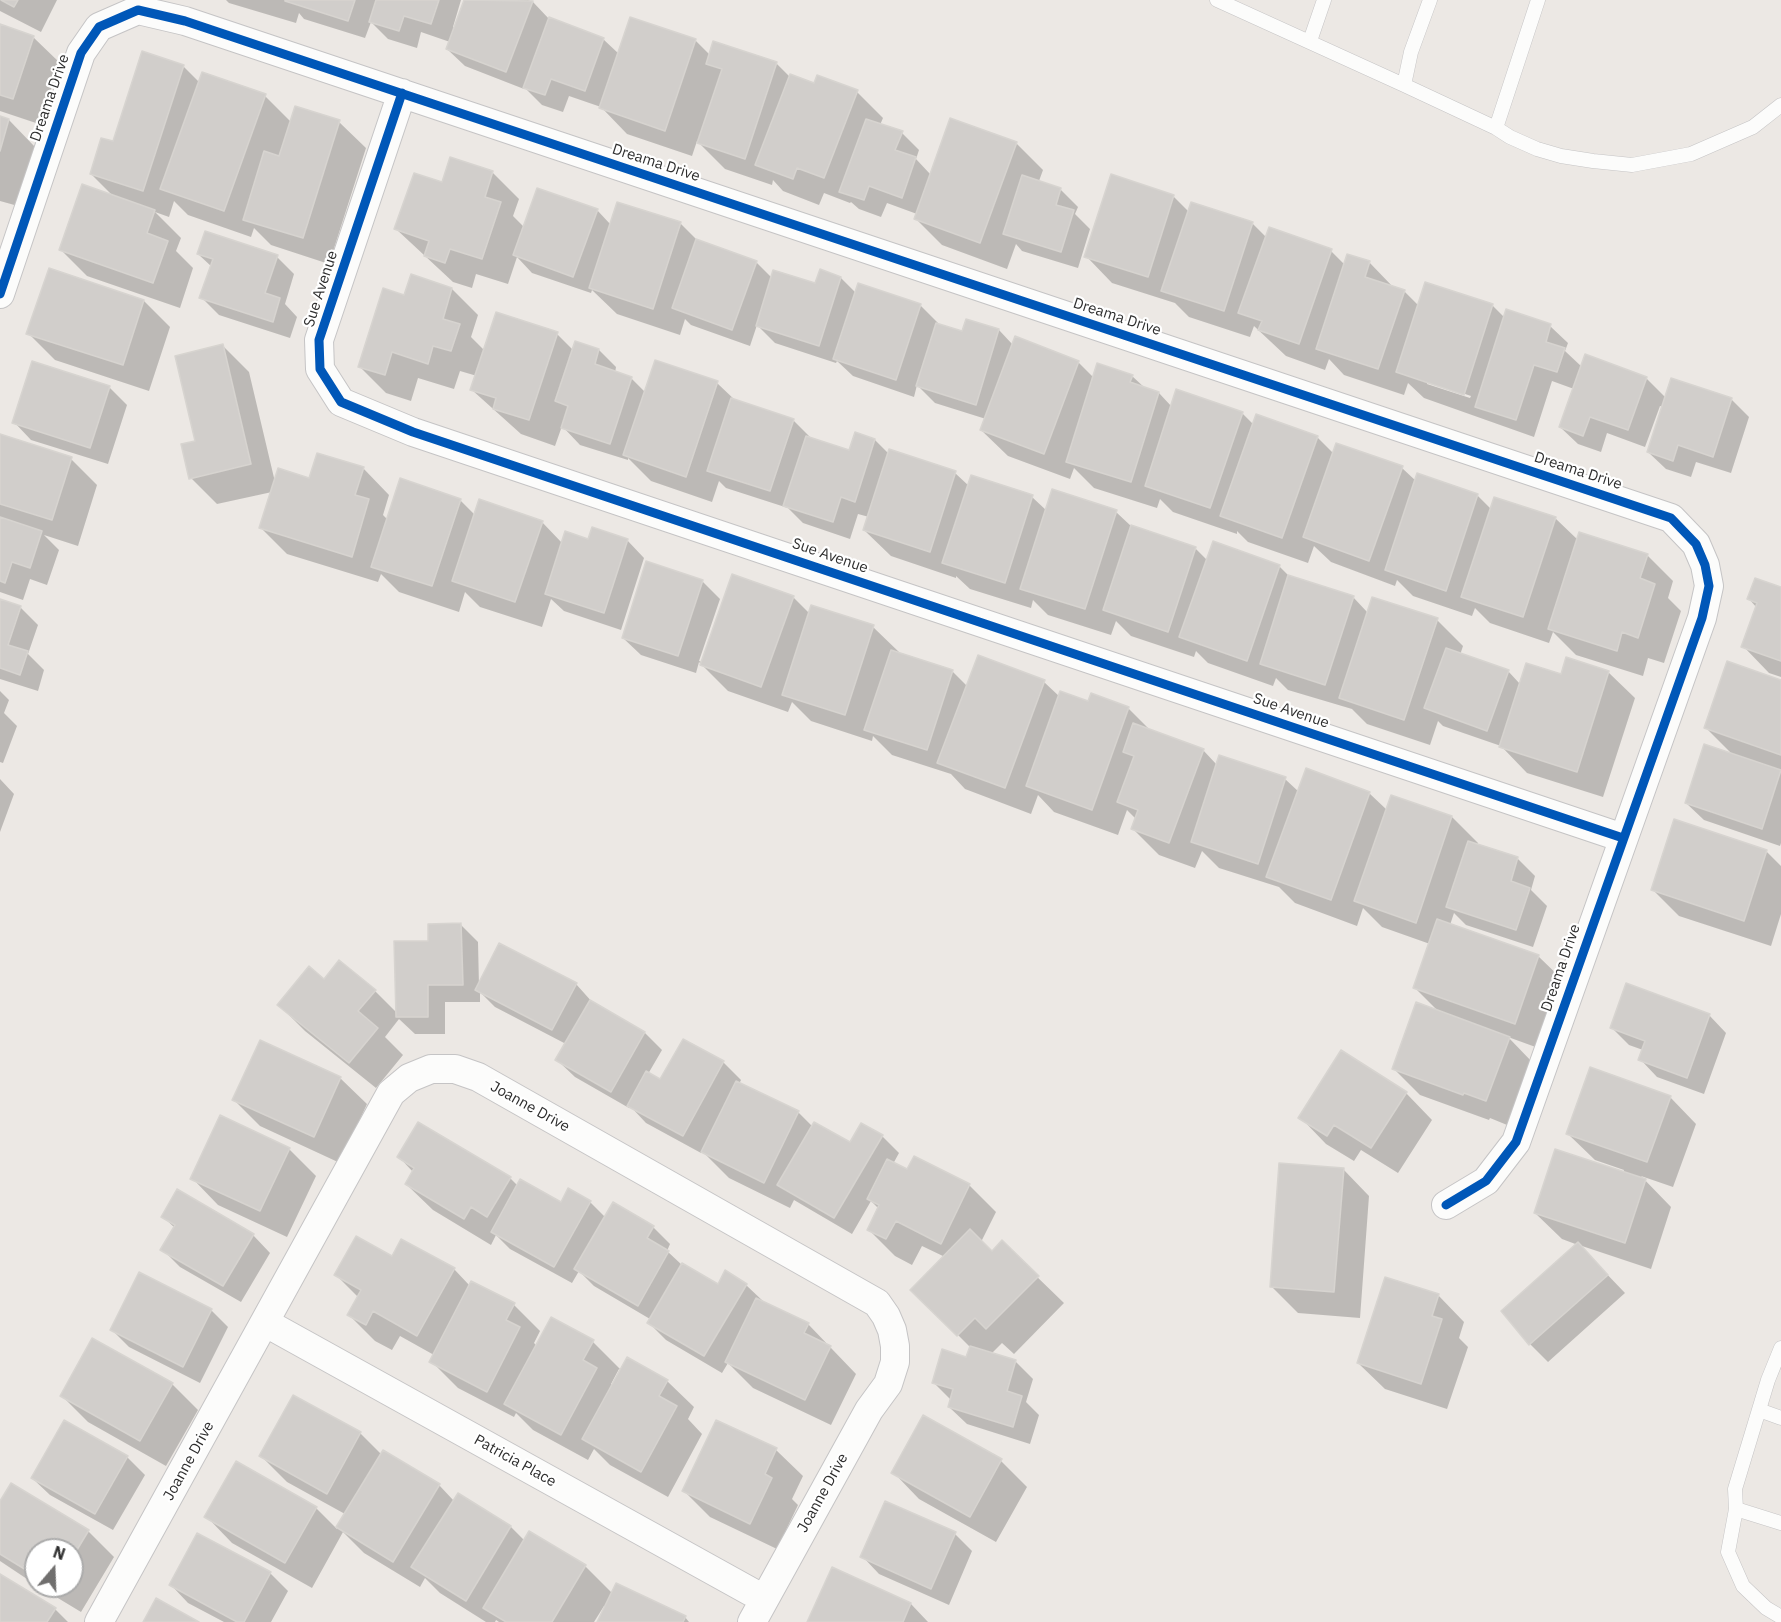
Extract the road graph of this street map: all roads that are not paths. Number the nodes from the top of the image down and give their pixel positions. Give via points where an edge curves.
1 (1217, 0) edge
2 (1324, 0) edge
3 (1430, 0) edge
4 (1538, 0) edge
5 (1310, 41) junction
6 (1404, 85) junction
7 (402, 93) junction
8 (1781, 105) edge
9 (1496, 128) junction
10 (0, 294) edge
11 (1623, 838) junction
12 (1446, 1204) dead end
13 (266, 1323) junction
14 (1781, 1348) edge
15 (1759, 1410) junction
16 (1781, 1418) edge
17 (1736, 1509) junction
18 (1781, 1523) edge
19 (758, 1610) edge
20 (1781, 1617) edge
21 (99, 1622) edge

1 - 5 lane
2 - 5 lane
3 - 6 lane
4 - 9 lane
5 - 6 lane
6 - 9 lane
7 - 10 street, Dreama Drive via 185,21 138,10 99,27 81,53
7 - 11 street, Sue Avenue via 320,340 320,369 341,402 425,436
7 - 11 street, Dreama Drive via 1671,518 1696,544 1709,586 1702,618
8 - 9 lane via 1753,127 1691,154 1632,165 1561,156 1537,149
11 - 12 street, Dreama Drive via 1516,1142 1486,1181
13 - 19 street, Patricia Place
13 - 19 street, Joanne Drive via 391,1093 409,1078 432,1070 455,1069 478,1077 878,1303 892,1330 895,1346 888,1384 869,1410
13 - 21 street, Joanne Drive
14 - 15 lane
15 - 16 lane
15 - 17 lane via 1735,1489
17 - 18 lane
17 - 20 lane via 1728,1552 1743,1586

